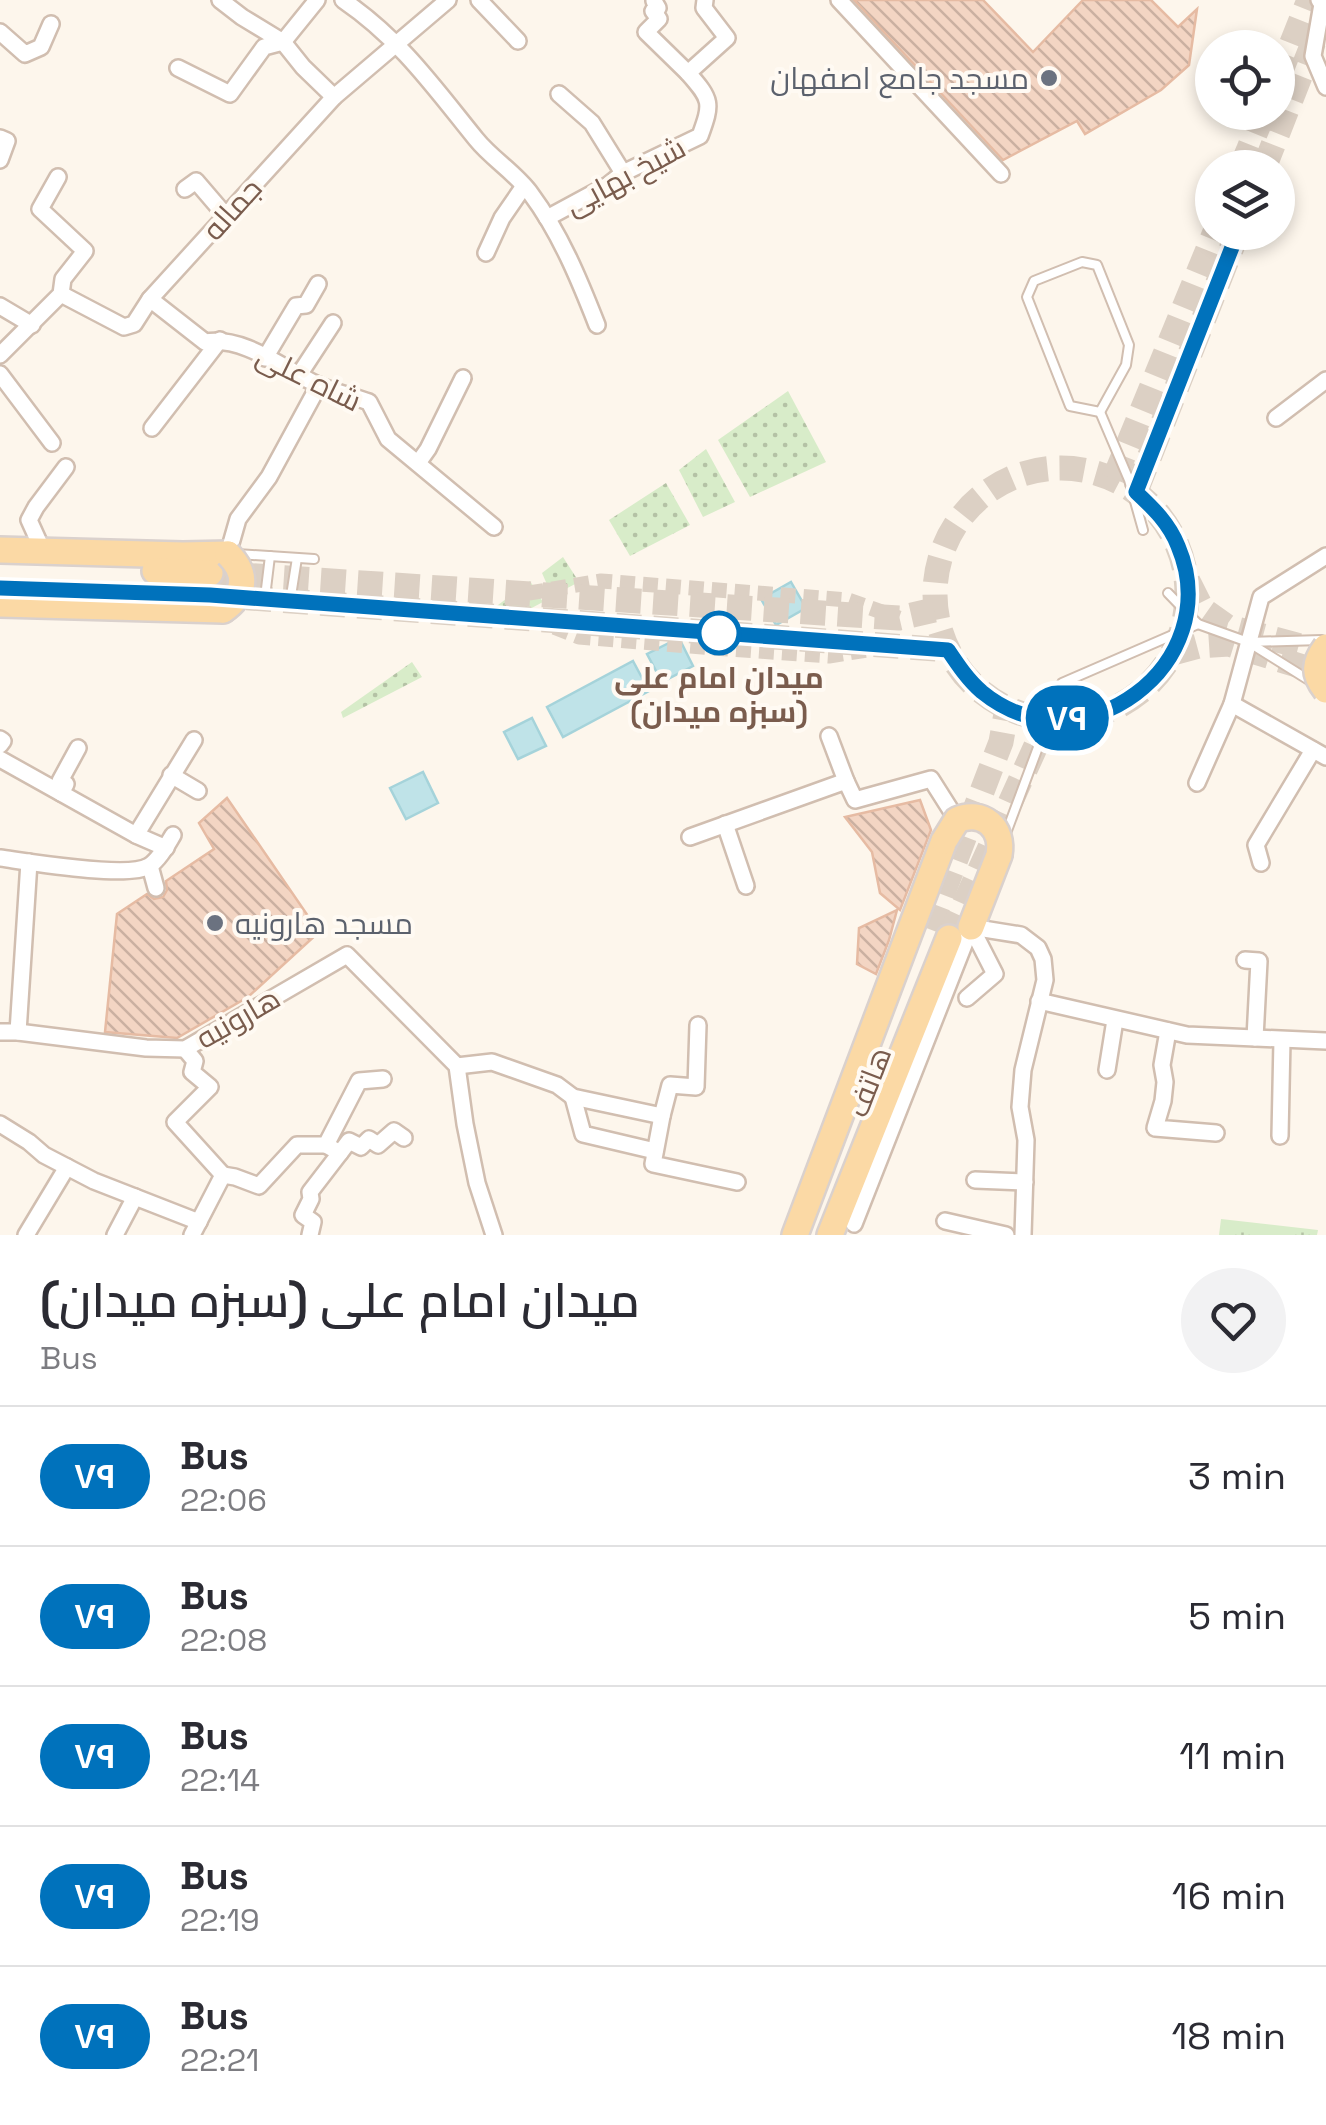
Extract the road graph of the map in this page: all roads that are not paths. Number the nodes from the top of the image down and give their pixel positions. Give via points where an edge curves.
1 (220, 0) edge
2 (317, 0) edge
3 (342, 0) edge
4 (447, 0) edge
5 (479, 0) edge
6 (704, 0) edge
7 (839, 0) edge
8 (1319, 0) edge
9 (654, 1) edge
10 (52, 24) dead end
11 (0, 32) edge
12 (518, 40) dead end
13 (283, 42) junction
14 (396, 43) junction
15 (178, 68) dead end
16 (688, 73) junction
17 (1326, 87) edge
18 (559, 94) dead end
19 (334, 97) junction
20 (4, 140) edge
21 (0, 160) edge
22 (623, 172) junction
23 (1002, 174) dead end
24 (58, 177) dead end
25 (524, 186) junction
26 (185, 189) dead end
27 (226, 216) junction
28 (547, 218) junction
29 (486, 253) dead end
30 (318, 284) dead end
31 (61, 294) junction
32 (150, 299) junction
33 (0, 306) edge
34 (332, 323) dead end
35 (32, 325) junction
36 (597, 325) dead end
37 (220, 340) junction
38 (0, 356) edge
39 (265, 358) junction
40 (0, 374) edge
41 (299, 375) junction
42 (462, 378) dead end
43 (1326, 380) edge
44 (319, 385) junction
45 (1100, 412) junction
46 (1276, 418) dead end
47 (152, 428) dead end
48 (52, 443) dead end
49 (418, 463) junction
50 (66, 467) dead end
51 (494, 528) dead end
52 (1142, 530) dead end
53 (0, 550) edge
54 (43, 551) junction
55 (228, 554) junction
56 (270, 556) junction
57 (1326, 556) edge
58 (297, 558) junction
59 (314, 559) dead end
60 (0, 565) edge
61 (0, 588) edge
62 (214, 593) junction
63 (1168, 593) dead end
64 (0, 604) edge
65 (1198, 624) junction
66 (1248, 642) junction
67 (1326, 643) edge
68 (1326, 691) edge
69 (1232, 704) junction
70 (829, 736) dead end
71 (194, 740) dead end
72 (78, 748) dead end
73 (1320, 753) edge
74 (0, 759) edge
75 (171, 775) junction
76 (846, 780) junction
77 (1196, 783) dead end
78 (1292, 785) junction
79 (198, 790) dead end
80 (61, 793) junction
81 (1306, 798) dead end
82 (724, 824) junction
83 (950, 830) junction
84 (136, 835) junction
85 (690, 837) dead end
86 (998, 855) junction
87 (0, 858) edge
88 (30, 862) junction
89 (1261, 864) dead end
90 (150, 866) junction
91 (746, 886) dead end
92 (156, 888) dead end
93 (950, 932) junction
94 (1245, 960) dead end
95 (967, 998) dead end
96 (1038, 1000) junction
97 (1116, 1020) junction
98 (698, 1024) dead end
99 (1168, 1031) junction
100 (0, 1032) edge
101 (18, 1032) junction
102 (1255, 1038) junction
103 (1282, 1040) junction
104 (1326, 1041) edge
105 (185, 1048) junction
106 (457, 1066) junction
107 (1107, 1070) dead end
108 (383, 1079) dead end
109 (573, 1098) junction
110 (662, 1116) junction
111 (0, 1124) edge
112 (1216, 1134) dead end
113 (1280, 1136) dead end
114 (404, 1138) dead end
115 (333, 1149) junction
116 (656, 1151) junction
117 (68, 1167) junction
118 (223, 1175) junction
119 (975, 1180) dead end
120 (738, 1182) dead end
121 (1025, 1182) junction
122 (135, 1197) junction
123 (945, 1221) dead end
124 (854, 1224) dead end
125 (195, 1228) edge
126 (26, 1235) edge
127 (115, 1235) edge
128 (310, 1235) edge
129 (494, 1235) edge
130 (795, 1235) edge
131 (809, 1235) edge
132 (830, 1235) edge
133 (1006, 1235) edge
134 (1023, 1235) edge

1 - 13 street
2 - 13 street
3 - 14 street, شیخ بهایی
4 - 14 street, جماله
5 - 12 street
6 - 16 street via 726,38
7 - 23 street
8 - 17 street via 1313,56
9 - 16 street via 660,19 646,32
10 - 11 street via 41,47 25,54
13 - 15 street via 264,47 230,94
13 - 19 street
14 - 19 street, جماله
14 - 25 street, شیخ بهایی via 482,147
16 - 22 street, شیخ بهایی via 710,110 700,136
18 - 22 street via 592,123
19 - 27 street, جماله
20 - 21 street
22 - 28 street, شیخ بهایی
24 - 31 street via 40,209 85,251 63,279
25 - 28 street, شیخ بهایی
25 - 29 street
26 - 27 street via 196,181
27 - 32 street, جماله
28 - 36 street, شیخ بهایی
30 - 39 street via 306,305 296,306
31 - 32 street, جماله via 124,327 134,324
31 - 35 street
32 - 37 street, شاه علی via 205,342
33 - 35 street
34 - 41 street
35 - 38 street
37 - 39 street, شاه علی
37 - 47 street
39 - 41 street, شاه علی
40 - 48 street
41 - 44 street, شاه علی
42 - 49 street
43 - 46 street
44 - 49 street, شاه علی via 369,402 388,439
44 - 55 street via 238,519
45 - 45 lane via 1130,345 1097,265 1082,262 1034,281 1027,297 1070,406
45 - 52 lane
49 - 51 street, شاه علی
50 - 54 street via 30,520
53 - 54 main road
54 - 55 main road
55 - 56 lane
55 - 62 main road, bridge via 240,572 236,601
56 - 58 lane
56 - 58 lane via 265,597 290,602
57 - 66 street via 1261,597
58 - 59 lane
60 - 62 main road
61 - 62 main road
62 - 64 main road
63 - 65 lane
65 - 66 lane
65 - 86 lane via 1062,683
66 - 67 lane
66 - 68 lane
66 - 69 street
67 - 68 main road, bridge via 1317,660
69 - 73 street
69 - 77 street
70 - 76 street
71 - 75 street
72 - 80 street via 60,781 66,784
73 - 78 street
74 - 80 street
75 - 79 street
75 - 84 street
76 - 82 street
76 - 83 street via 855,800 930,779
78 - 81 street
78 - 89 street via 1256,844
80 - 84 street
82 - 85 street
82 - 91 street
83 - 86 main road, bridge via 975,816 998,834
83 - 130 main road
84 - 90 street via 170,842
86 - 93 main road
87 - 88 street
88 - 90 street via 129,872
88 - 101 street
90 - 92 street
93 - 95 street via 995,974
93 - 96 street via 1021,934 1043,959
93 - 124 street
93 - 131 main road, هاتف
93 - 132 main road, هاتف
94 - 102 street via 1259,961
96 - 97 street
96 - 121 street via 1020,1106
97 - 99 street
97 - 107 street
98 - 110 street via 696,1087 670,1086
99 - 102 street
99 - 112 street via 1163,1101 1154,1128
100 - 101 street, هارونیه
101 - 105 street, هارونیه
102 - 103 street
103 - 104 street
103 - 113 street
105 - 106 street, هارونیه via 347,955
105 - 118 street via 195,1062 192,1072 210,1087 176,1122
106 - 109 street via 492,1062
106 - 129 street via 477,1183
108 - 115 street via 359,1081
109 - 110 street
109 - 116 street via 583,1134
110 - 116 street
111 - 117 street
114 - 115 street via 394,1131 378,1145 369,1139 361,1147 349,1141
115 - 118 street via 297,1144 259,1186
115 - 128 street via 303,1215 313,1222
116 - 120 street via 653,1164
117 - 122 street
117 - 126 street
118 - 125 street
119 - 121 street
121 - 134 street
122 - 125 street
122 - 127 street
123 - 133 street

